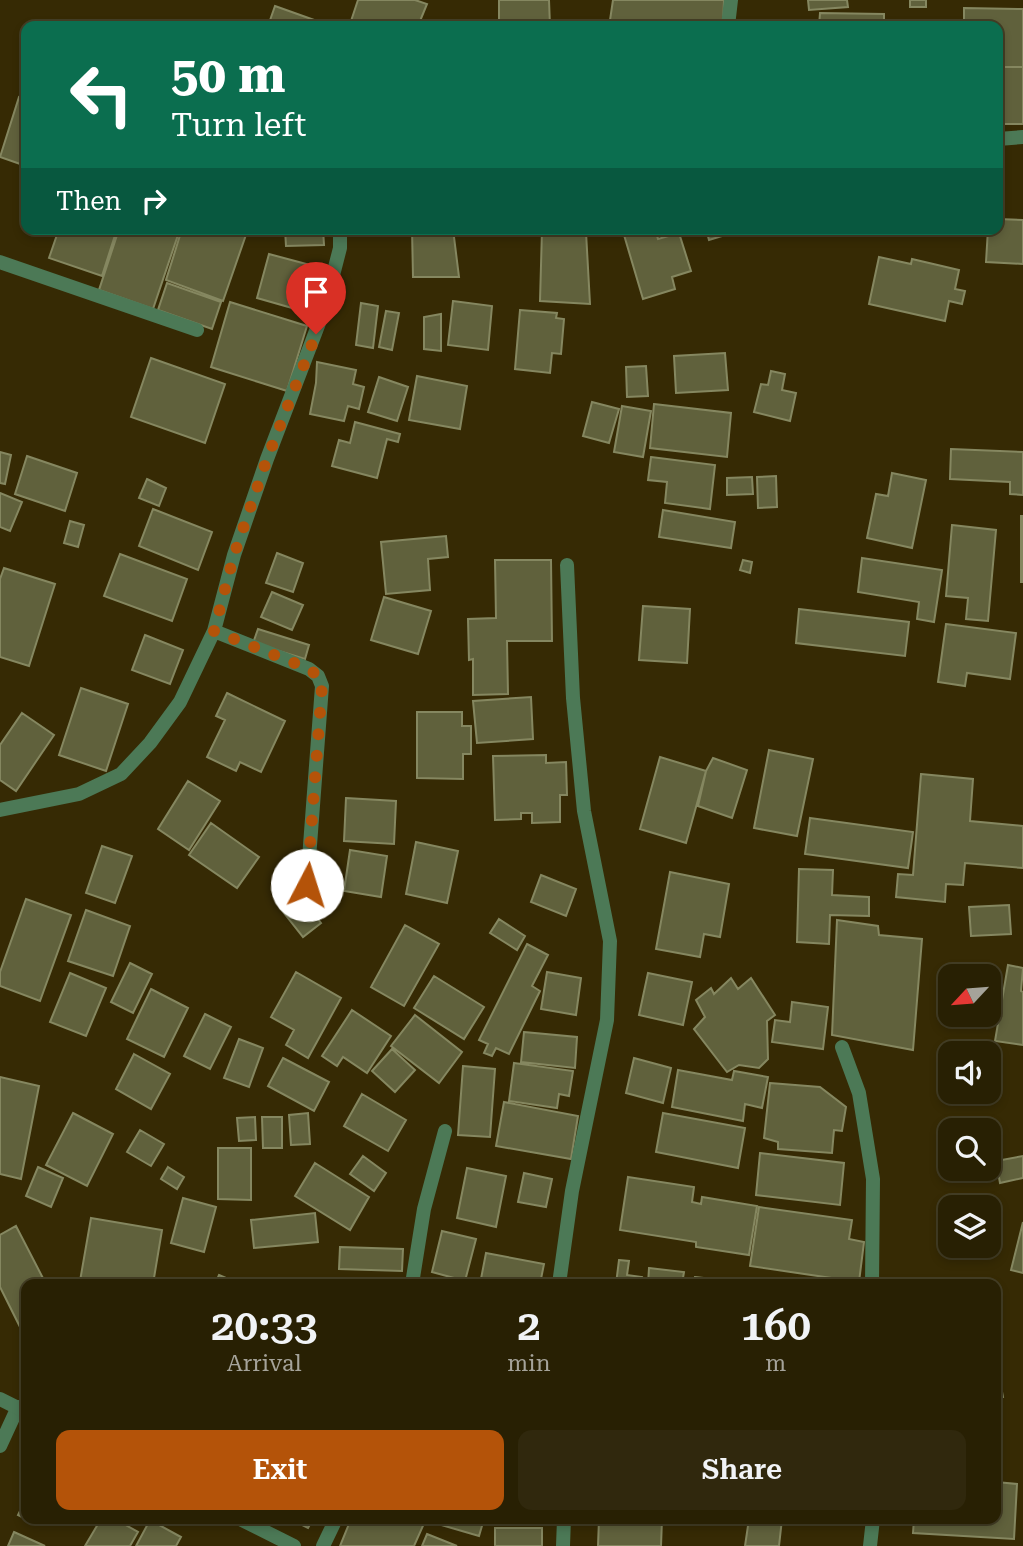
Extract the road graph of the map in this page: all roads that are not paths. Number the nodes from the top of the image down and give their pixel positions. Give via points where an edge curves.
1 (731, 0) edge
2 (729, 21) edge
3 (1023, 137) edge
4 (1003, 139) edge
5 (340, 235) edge
6 (0, 261) edge
7 (197, 330) dead end
8 (567, 565) dead end
9 (214, 631) junction
10 (0, 810) edge
11 (307, 885) dead end
12 (842, 1046) dead end
13 (445, 1132) dead end
14 (413, 1279) edge
15 (560, 1279) edge
16 (872, 1279) edge
17 (0, 1399) edge
18 (21, 1409) edge
19 (21, 1411) edge
20 (0, 1446) edge
21 (250, 1524) edge
22 (334, 1524) edge
23 (564, 1524) edge
24 (872, 1524) edge
25 (293, 1546) edge
26 (323, 1546) edge
27 (563, 1546) edge
28 (870, 1546) edge

1 - 2 street
3 - 4 street
5 - 9 street via 324,310 234,555
6 - 7 street
8 - 15 street via 584,811 610,941 607,1020 572,1191
9 - 10 street via 180,702 121,774 79,794
9 - 11 street via 309,669 322,686
12 - 16 street via 859,1093 873,1179
13 - 14 street via 424,1209
17 - 18 street
19 - 20 street
21 - 25 street
22 - 26 street
23 - 27 street
24 - 28 street

